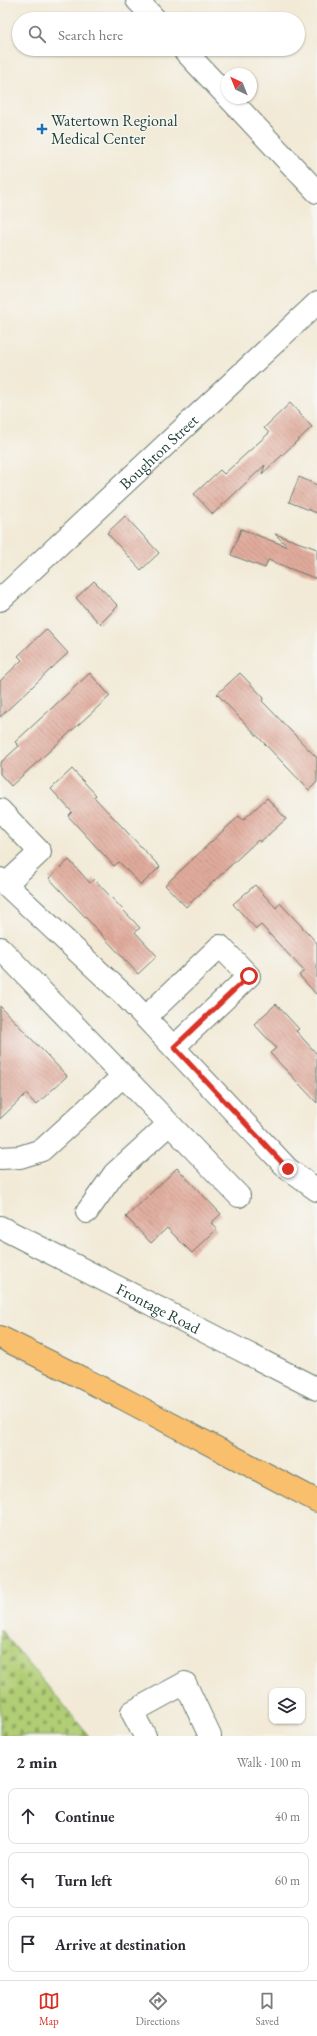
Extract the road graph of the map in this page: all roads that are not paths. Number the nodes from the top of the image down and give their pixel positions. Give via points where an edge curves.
1 (137, 0) edge
2 (148, 12) edge
3 (190, 56) edge
4 (221, 90) edge
5 (235, 104) edge
6 (317, 192) edge
7 (317, 304) edge
8 (0, 600) edge
9 (0, 810) edge
10 (3, 882) edge
11 (0, 948) edge
12 (146, 1017) junction
13 (174, 1047) junction
14 (123, 1076) junction
15 (169, 1124) junction
16 (0, 1158) edge
17 (317, 1190) edge
18 (239, 1196) dead end
19 (87, 1212) dead end
20 (0, 1226) edge
21 (0, 1337) edge
22 (317, 1388) edge
23 (317, 1501) edge
24 (145, 1736) edge
25 (210, 1736) edge

1 - 2 street
3 - 4 street
5 - 6 street
7 - 8 street, Boughton Street
9 - 10 street via 40,852
10 - 12 street
11 - 14 street
12 - 13 street
12 - 13 street via 220,946 249,976
13 - 17 street via 288,1169
14 - 15 street
14 - 16 street via 42,1150 20,1157
15 - 18 street
15 - 19 street via 114,1174
20 - 22 street, Frontage Road
21 - 23 highway
24 - 25 street via 132,1712 185,1683

